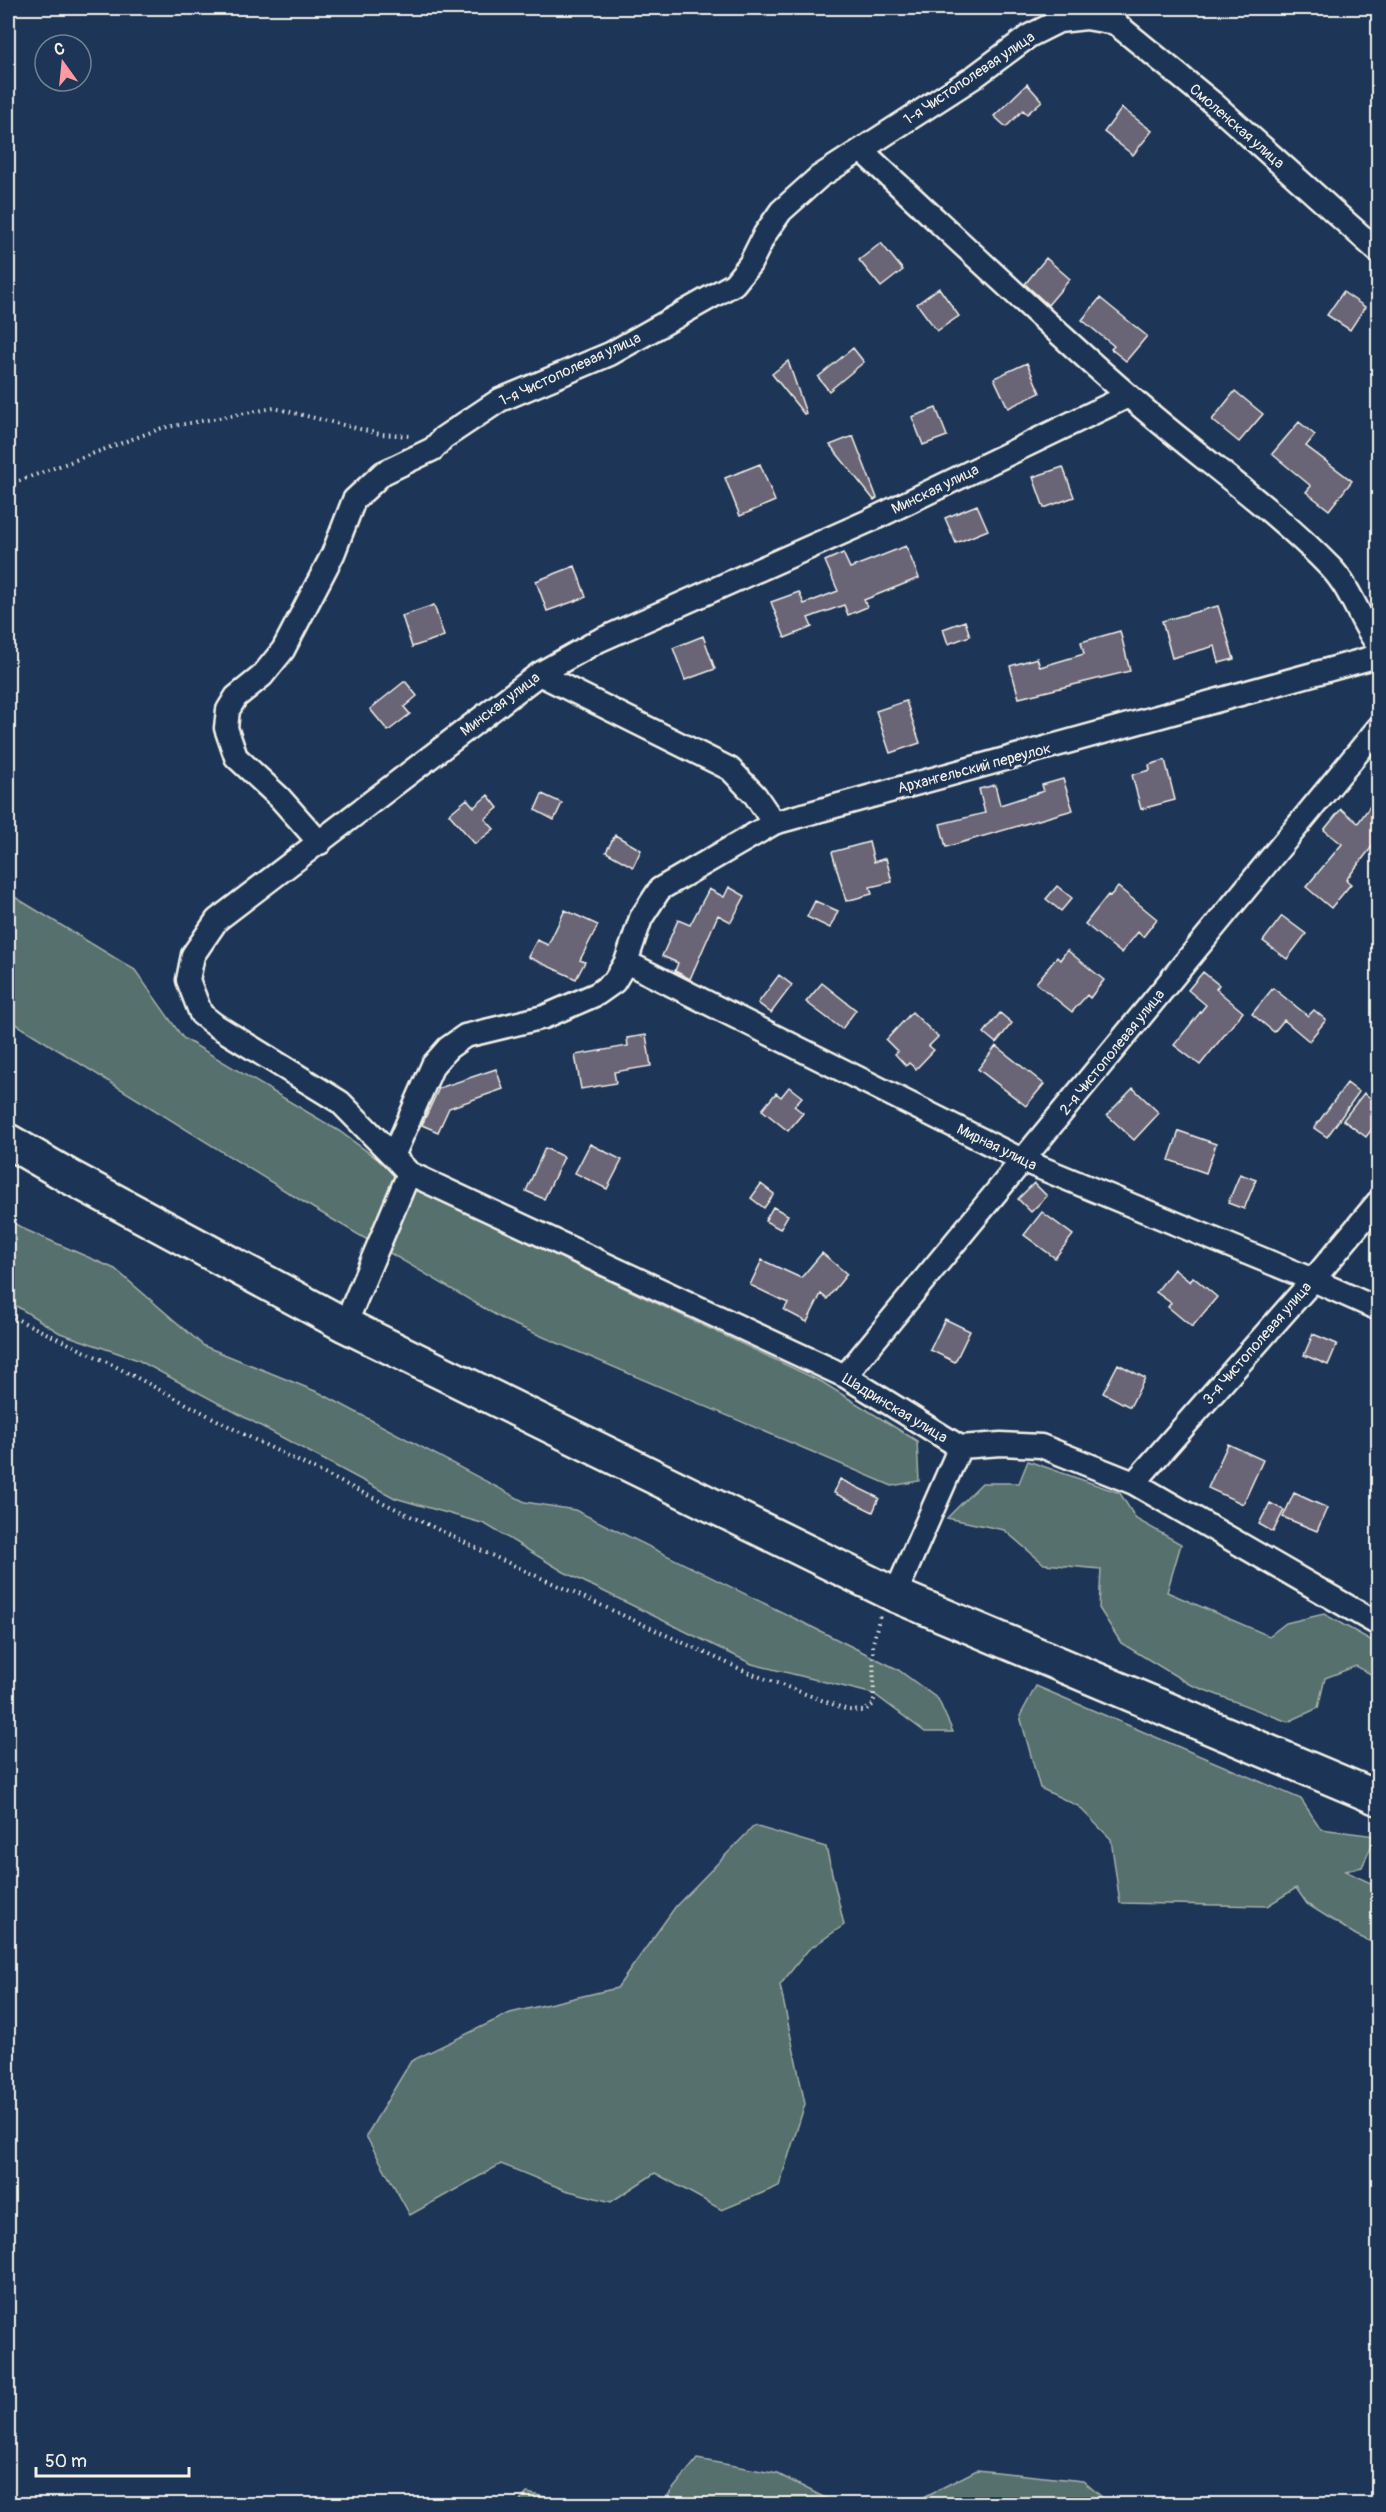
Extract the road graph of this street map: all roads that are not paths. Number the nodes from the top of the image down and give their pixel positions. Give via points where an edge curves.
1 (1086, 18) joint
2 (861, 150) junction
3 (1378, 251) edge
4 (1128, 396) junction
5 (1378, 645) edge
6 (1378, 656) edge
7 (538, 674) junction
8 (1378, 728) edge
9 (774, 823) junction
10 (320, 843) junction
11 (626, 962) junction
12 (8, 1141) edge
13 (393, 1156) junction
14 (1024, 1161) junction
15 (410, 1173) junction
16 (1378, 1202) edge
17 (1313, 1280) junction
18 (1378, 1309) edge
19 (345, 1325) junction
20 (845, 1376) junction
21 (960, 1447) junction
22 (1134, 1483) junction
23 (896, 1595) junction
24 (1378, 1624) edge
25 (1378, 1798) edge

1 - 2 street, 1-я Чистополевая улица via 1059,21 1029,36 974,77
1 - 3 street, Смоленская улица via 1115,23 1214,104
2 - 4 street
2 - 10 street, 1-я Чистополевая улица via 819,177 781,210 734,284 610,354 500,400 433,449 383,473 354,500 333,554 283,650 262,676 236,697 228,710 226,728 236,757
4 - 5 street via 1276,517 1333,570
4 - 7 street, Минская улица via 871,520 598,642
6 - 9 street, Архангельский переулок
7 - 9 street via 730,769
7 - 10 street, Минская улица
8 - 14 street, 2-я Чистополевая улица
9 - 11 street, Архангельский переулок via 660,889 641,918
10 - 13 street, Минская улица via 217,920 193,955 188,980 201,1014 340,1102
11 - 13 street, Архангельский переулок via 614,982 597,994 544,1017 465,1036 448,1048 433,1065
11 - 14 street, Мирная улица
12 - 19 main road
13 - 15 street, Шадринская улица
14 - 17 street, Мирная улица
14 - 20 street, 2-я Чистополевая улица
15 - 19 street
15 - 20 street, Шадринская улица
16 - 17 street, 3-я Чистополевая улица
17 - 18 street, Мирная улица
17 - 22 street, 3-я Чистополевая улица
19 - 23 main road
20 - 21 street, Шадринская улица
21 - 22 street, Шадринская улица via 1041,1446
21 - 23 street
22 - 24 street, Шадринская улица
23 - 25 main road

